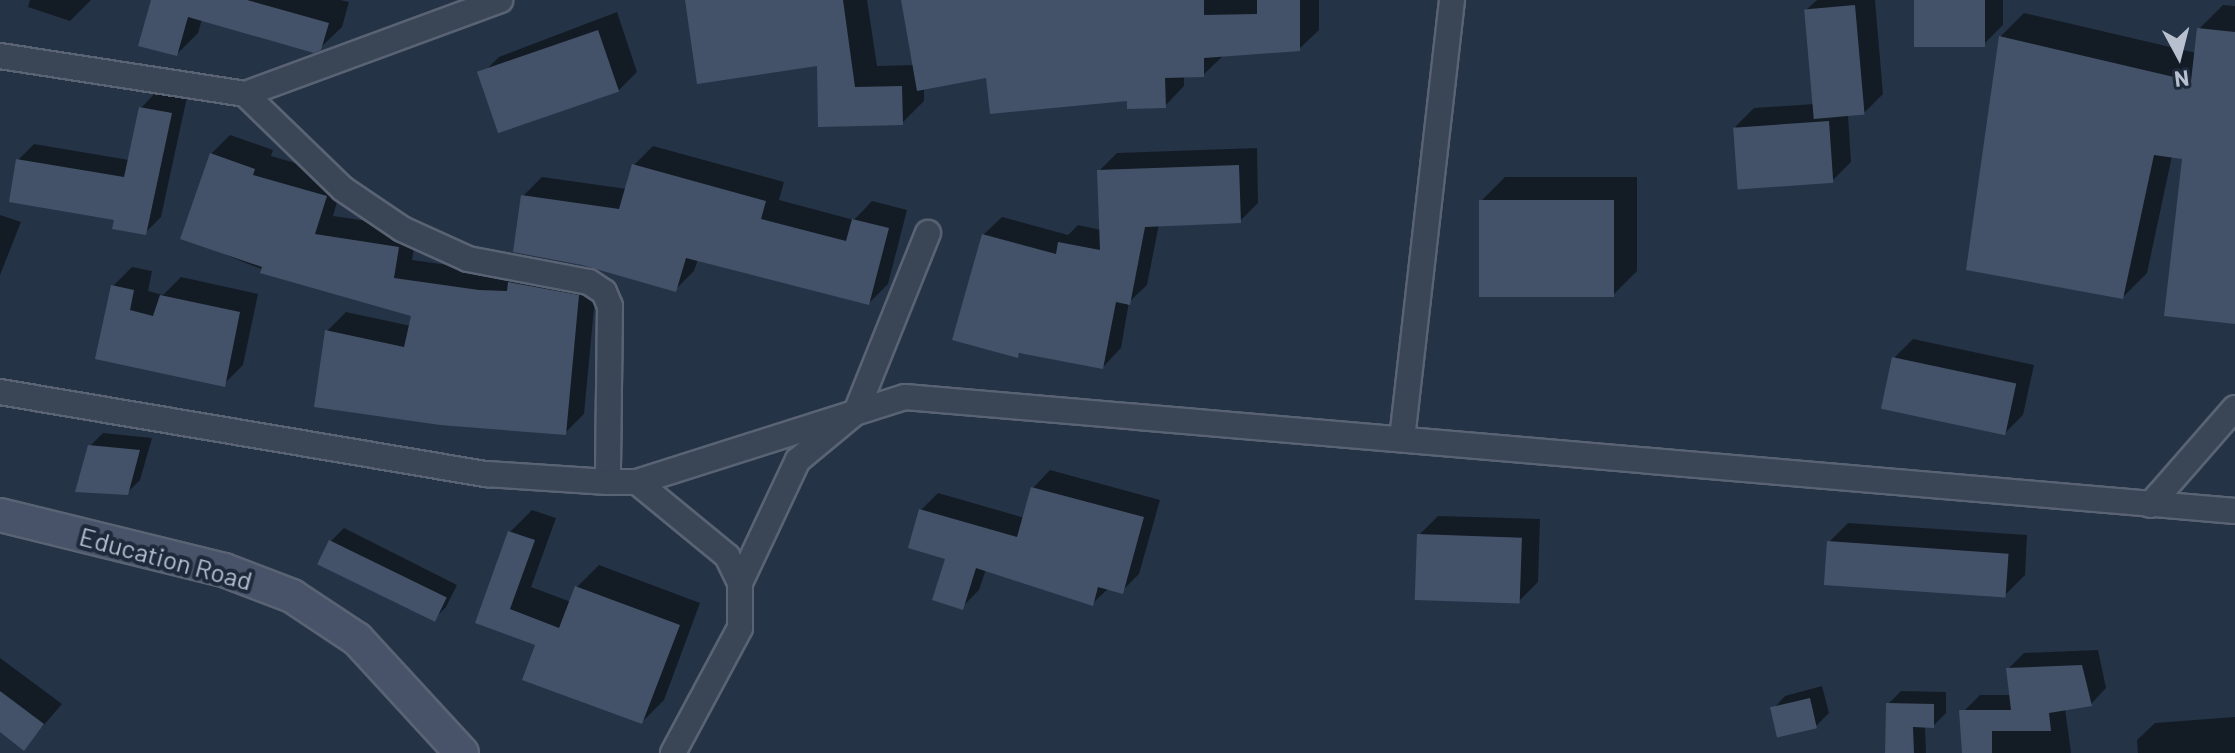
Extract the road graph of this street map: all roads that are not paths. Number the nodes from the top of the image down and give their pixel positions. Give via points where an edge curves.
1 (500, 0) edge
2 (1452, 0) edge
3 (0, 56) edge
4 (245, 94) junction
5 (928, 233) dead end
6 (0, 392) edge
7 (2235, 408) edge
8 (856, 412) junction
9 (1402, 439) junction
10 (608, 482) junction
11 (637, 482) junction
12 (2150, 505) junction
13 (2235, 511) edge
14 (0, 515) edge
15 (740, 583) junction
16 (462, 753) edge
17 (673, 753) edge

1 - 4 street
2 - 9 street
3 - 4 street
4 - 10 street via 343,189 402,229 468,259 589,282 604,292 610,306
5 - 8 street
6 - 10 street via 472,471
7 - 12 street
8 - 9 street via 905,397 954,398
8 - 11 street
8 - 15 street via 798,460
9 - 12 street
10 - 11 street
11 - 15 street via 727,556
12 - 13 street
14 - 16 street, Education Road via 224,570 292,596 357,639
15 - 17 street via 740,628

